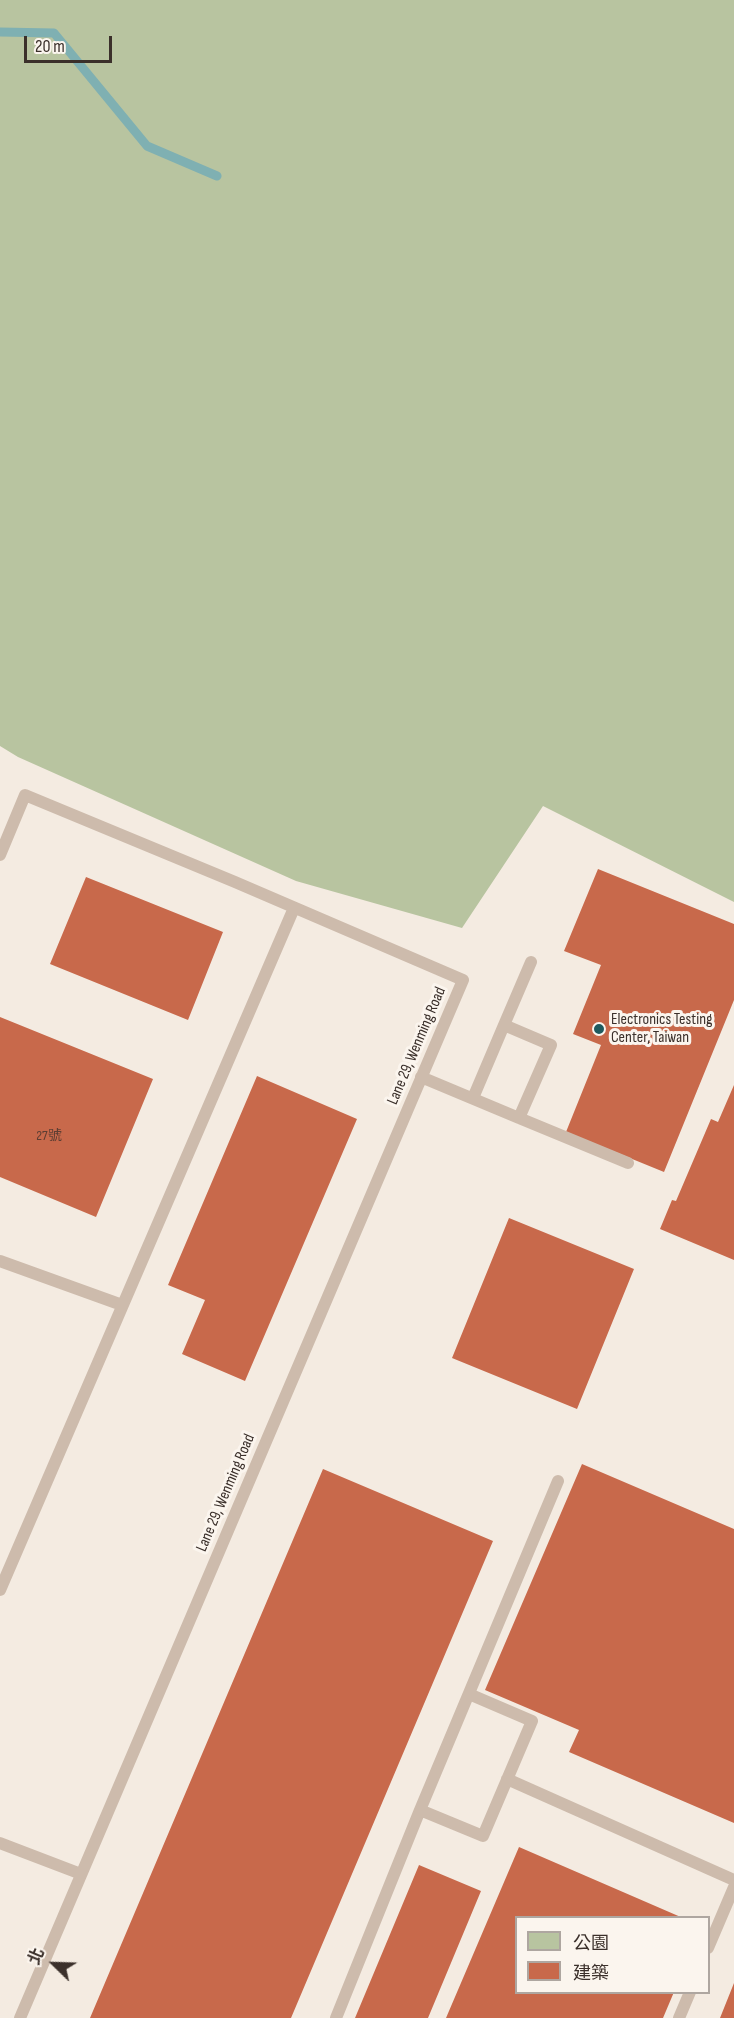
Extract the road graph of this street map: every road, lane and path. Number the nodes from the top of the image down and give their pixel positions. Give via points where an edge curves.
1 (0, 855) edge
2 (294, 908) junction
3 (531, 962) dead end
4 (504, 1025) junction
5 (421, 1077) junction
6 (473, 1098) junction
7 (519, 1118) junction
8 (628, 1163) dead end
9 (0, 1261) edge
10 (122, 1305) junction
11 (558, 1481) dead end
12 (0, 1590) edge
13 (469, 1694) junction
14 (507, 1779) junction
15 (420, 1810) junction
16 (0, 1844) edge
17 (81, 1874) junction
18 (734, 1880) edge
19 (734, 1887) edge
20 (710, 1943) edge
21 (689, 1994) edge
22 (20, 2018) edge
23 (336, 2018) edge
24 (679, 2018) edge

1 - 2 lane via 25,795
2 - 5 lane, Lane 29, Wenming Road via 463,980
2 - 10 lane
3 - 4 lane
4 - 6 lane
4 - 7 lane via 550,1045
5 - 6 lane
5 - 17 lane, Lane 29, Wenming Road
6 - 7 lane
7 - 8 lane
9 - 10 lane
10 - 12 lane
11 - 13 lane
13 - 14 lane via 532,1721
13 - 15 lane
14 - 15 lane via 483,1836
14 - 18 lane
15 - 23 lane
16 - 17 lane
17 - 22 lane, Lane 29, Wenming Road
19 - 20 lane
21 - 24 lane

